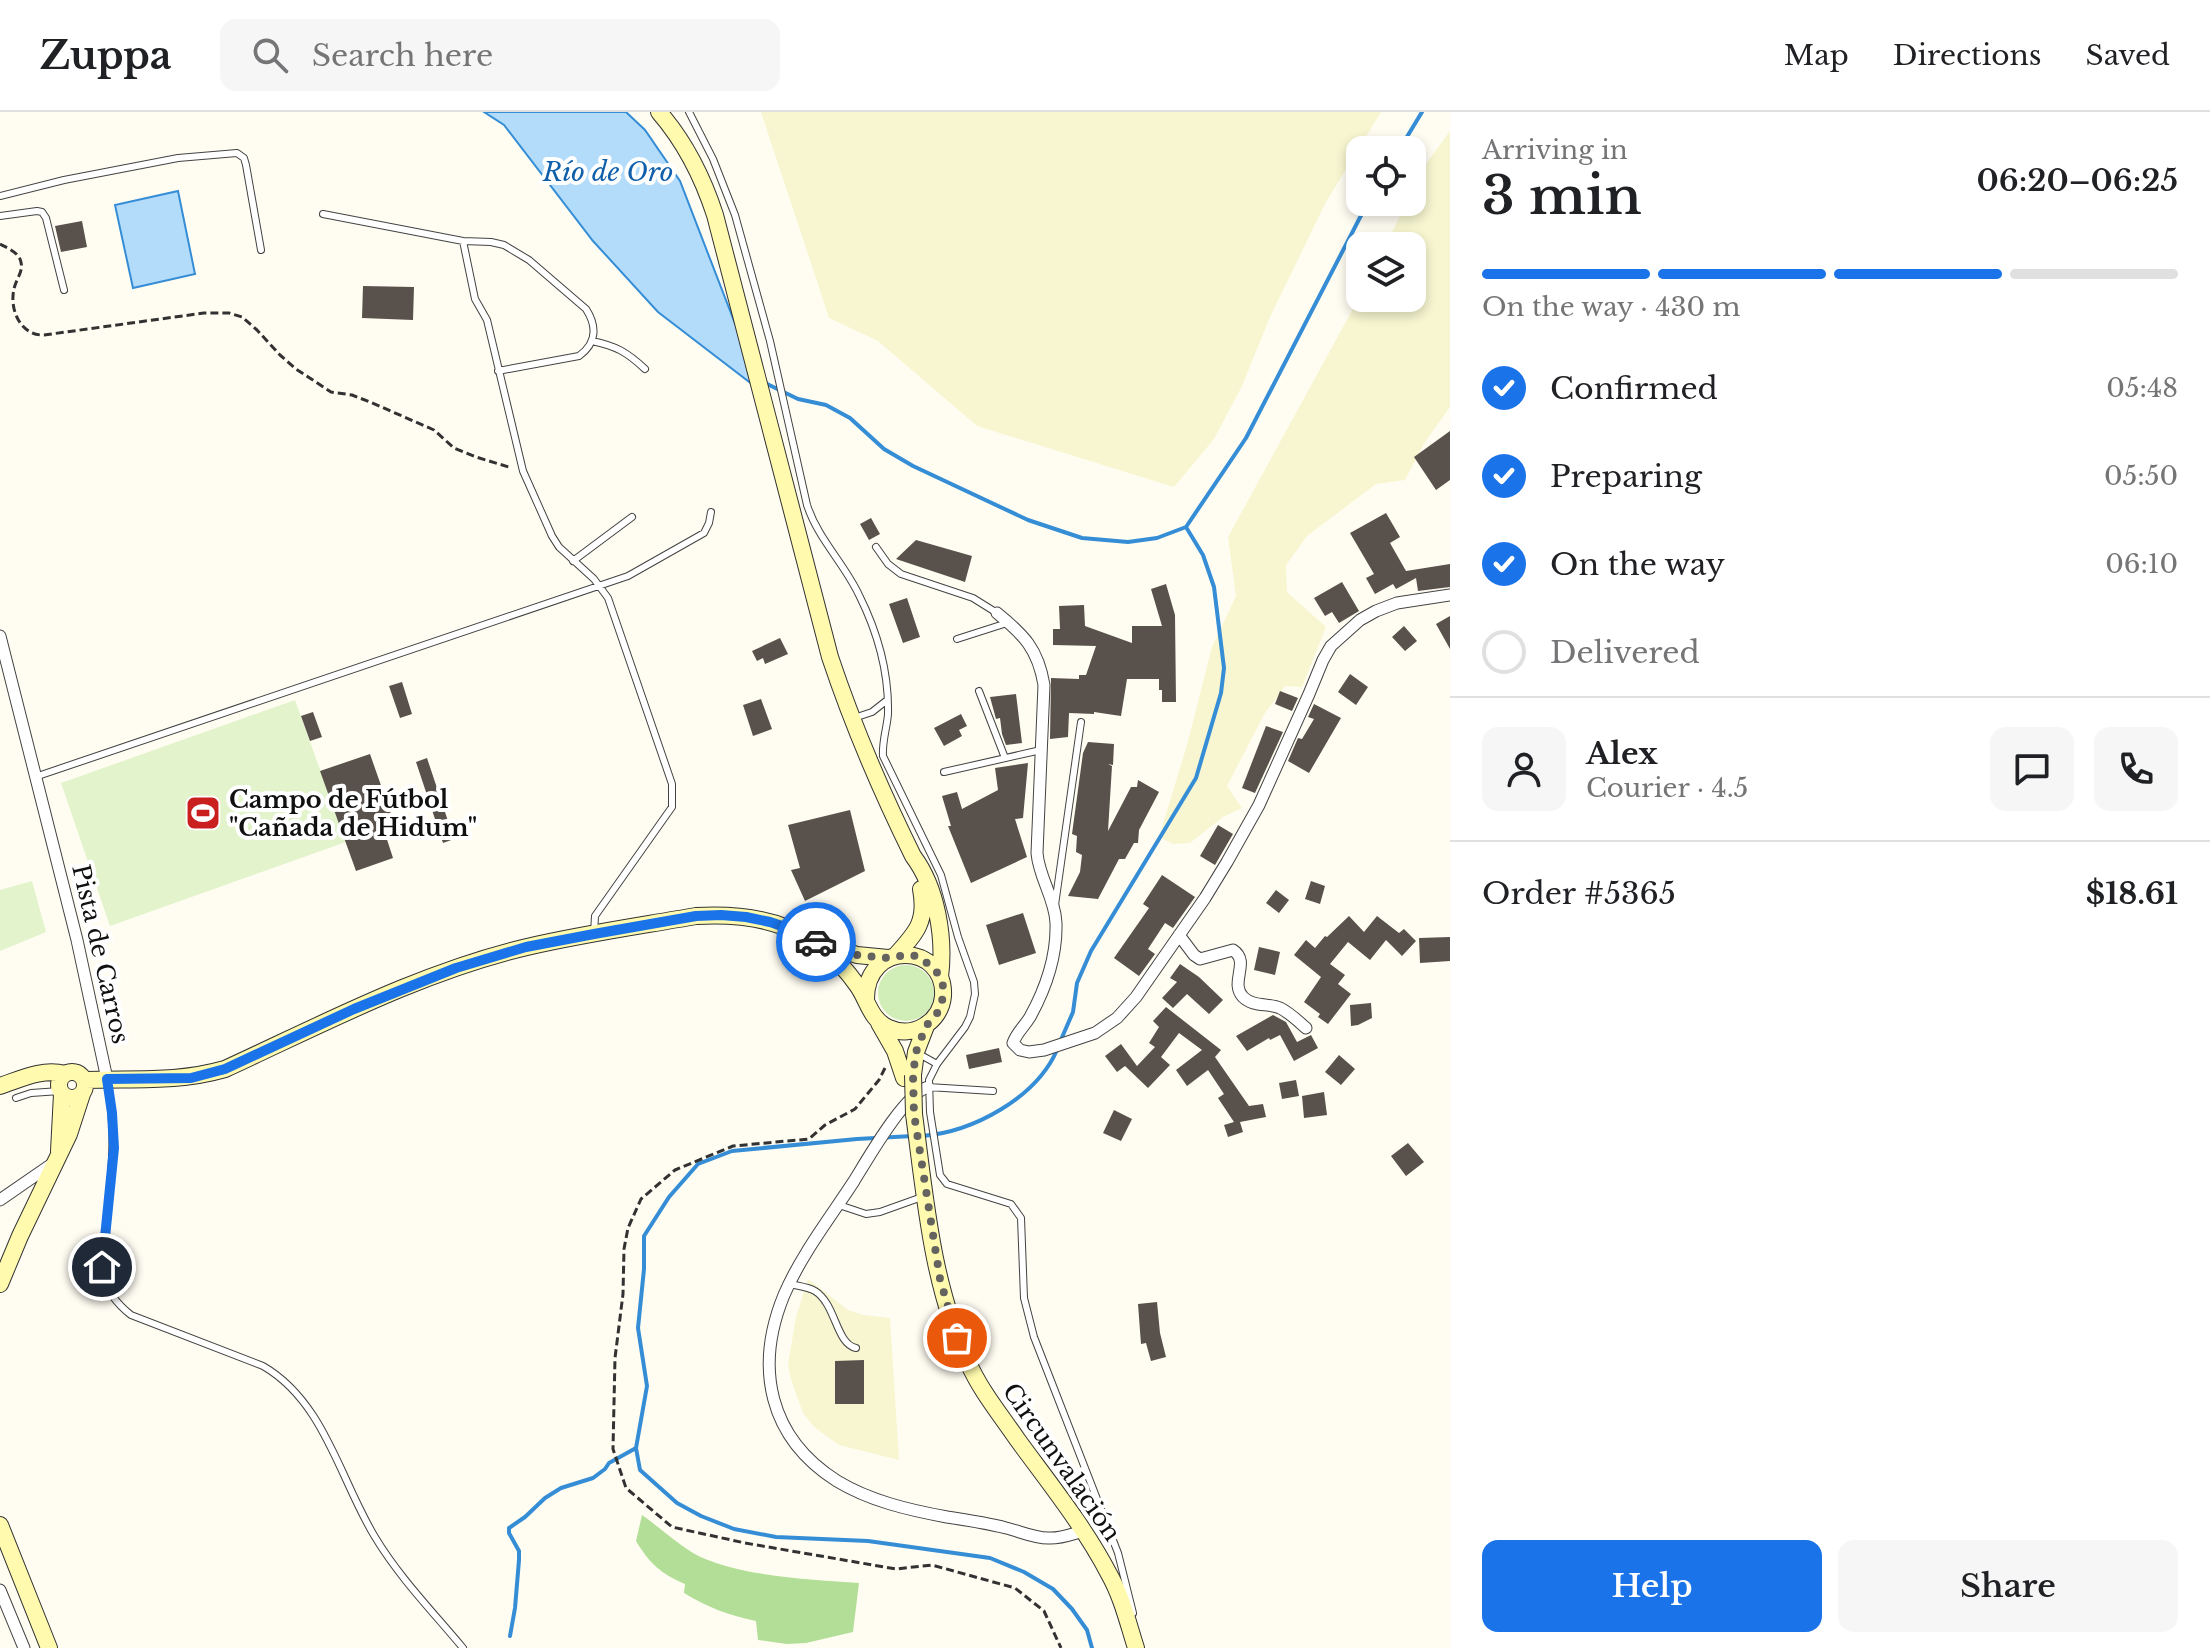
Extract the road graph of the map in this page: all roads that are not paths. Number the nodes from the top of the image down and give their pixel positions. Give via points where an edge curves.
1 (659, 112) edge
2 (689, 112) edge
3 (0, 196) edge
4 (323, 214) dead end
5 (0, 216) edge
6 (463, 241) junction
7 (261, 250) dead end
8 (64, 290) dead end
9 (592, 341) junction
10 (645, 369) dead end
11 (498, 371) junction
12 (711, 512) dead end
13 (632, 517) dead end
14 (876, 547) dead end
15 (573, 561) junction
16 (600, 586) junction
17 (1450, 595) edge
18 (997, 613) joint
19 (1009, 622) junction
20 (957, 639) dead end
21 (1, 640) edge
22 (979, 691) dead end
23 (886, 701) junction
24 (851, 719) junction
25 (1081, 722) dead end
26 (1041, 750) junction
27 (1005, 758) junction
28 (944, 772) dead end
29 (35, 777) junction
30 (913, 856) junction
31 (1054, 910) junction
32 (594, 934) junction
33 (1179, 935) junction
34 (816, 942) junction
35 (892, 957) junction
36 (940, 977) junction
37 (866, 999) junction
38 (878, 1022) junction
39 (926, 1026) junction
40 (1306, 1028) dead end
41 (916, 1052) junction
42 (937, 1064) junction
43 (908, 1077) junction
44 (107, 1079) junction
45 (0, 1086) edge
46 (62, 1087) junction
47 (83, 1087) junction
48 (928, 1087) junction
49 (993, 1091) dead end
50 (16, 1098) dead end
51 (922, 1113) junction
52 (57, 1158) junction
53 (925, 1192) junction
54 (0, 1200) edge
55 (839, 1205) junction
56 (1, 1279) edge
57 (789, 1284) junction
58 (856, 1348) dead end
59 (0, 1525) edge
60 (1083, 1531) junction
61 (0, 1590) edge
62 (24, 1648) edge
63 (49, 1648) edge
64 (463, 1648) edge
65 (1136, 1648) edge

1 - 24 main road via 708,192 830,657
2 - 23 lane via 735,215 813,524 858,593 874,629 884,663
3 - 7 lane via 178,158 237,153 246,165
4 - 6 lane
5 - 8 lane via 42,212
6 - 9 lane via 504,245 529,260 586,309 595,330
6 - 11 lane
9 - 10 lane via 612,345
9 - 11 lane via 579,356
11 - 15 lane via 523,471 552,536
12 - 16 lane via 704,533 695,540
13 - 15 lane
14 - 18 lane via 901,574 973,598
15 - 16 lane
16 - 29 lane
16 - 32 lane via 673,797 672,807 595,916
17 - 33 street via 1376,611 1331,646 1259,805
18 - 19 street
19 - 20 lane
19 - 26 street via 1034,650 1041,668
21 - 29 street, Pista de Carros
22 - 27 lane
23 - 24 lane
23 - 42 lane via 883,756 941,875 974,982 970,1017
24 - 30 main road
25 - 31 lane
26 - 27 lane
26 - 31 street via 1038,867
27 - 28 lane
29 - 44 street, Pista de Carros
30 - 35 main road via 923,900 921,923
30 - 36 main road via 922,867 936,912
31 - 33 street via 1054,957 1040,999 1013,1043 1029,1052 1107,1027 1136,997
32 - 34 main road via 721,915 770,922
32 - 44 main road via 456,968 225,1069 191,1078
33 - 40 street via 1200,959 1225,950 1239,954 1237,984 1247,1001 1276,1006
34 - 35 main road via 857,955
34 - 37 main road via 839,962
35 - 36 main road via 917,956
35 - 37 main road via 873,971
36 - 39 main road via 942,1004
37 - 38 main road
38 - 39 main road via 906,1032
38 - 43 main road
39 - 41 main road
41 - 42 lane
41 - 43 main road
42 - 48 lane
43 - 51 main road, Circunvalación, bridge
44 - 47 main road
44 - 64 lane, Pista de Carros via 114,1148 102,1267 114,1299 131,1315 263,1366 296,1391 376,1539
45 - 46 main road via 53,1071
46 - 47 main road via 72,1099
46 - 47 main road via 69,1072 78,1073
46 - 50 lane
46 - 52 main road
47 - 52 main road
48 - 49 lane
48 - 51 lane
48 - 55 street via 913,1096 884,1133
51 - 53 main road, Circunvalación
51 - 65 lane via 947,1184 1011,1204 1021,1218 1030,1324 1118,1553
52 - 54 street
52 - 56 main road
53 - 55 lane via 880,1212 866,1214
53 - 60 main road, Circunvalación via 948,1310 968,1364
55 - 57 street
57 - 58 lane via 820,1295 844,1341
57 - 60 street via 769,1349 771,1393 788,1432 822,1470 869,1496 918,1511 1045,1538
59 - 63 main road
60 - 65 main road, Circunvalación via 1110,1575
61 - 62 street

